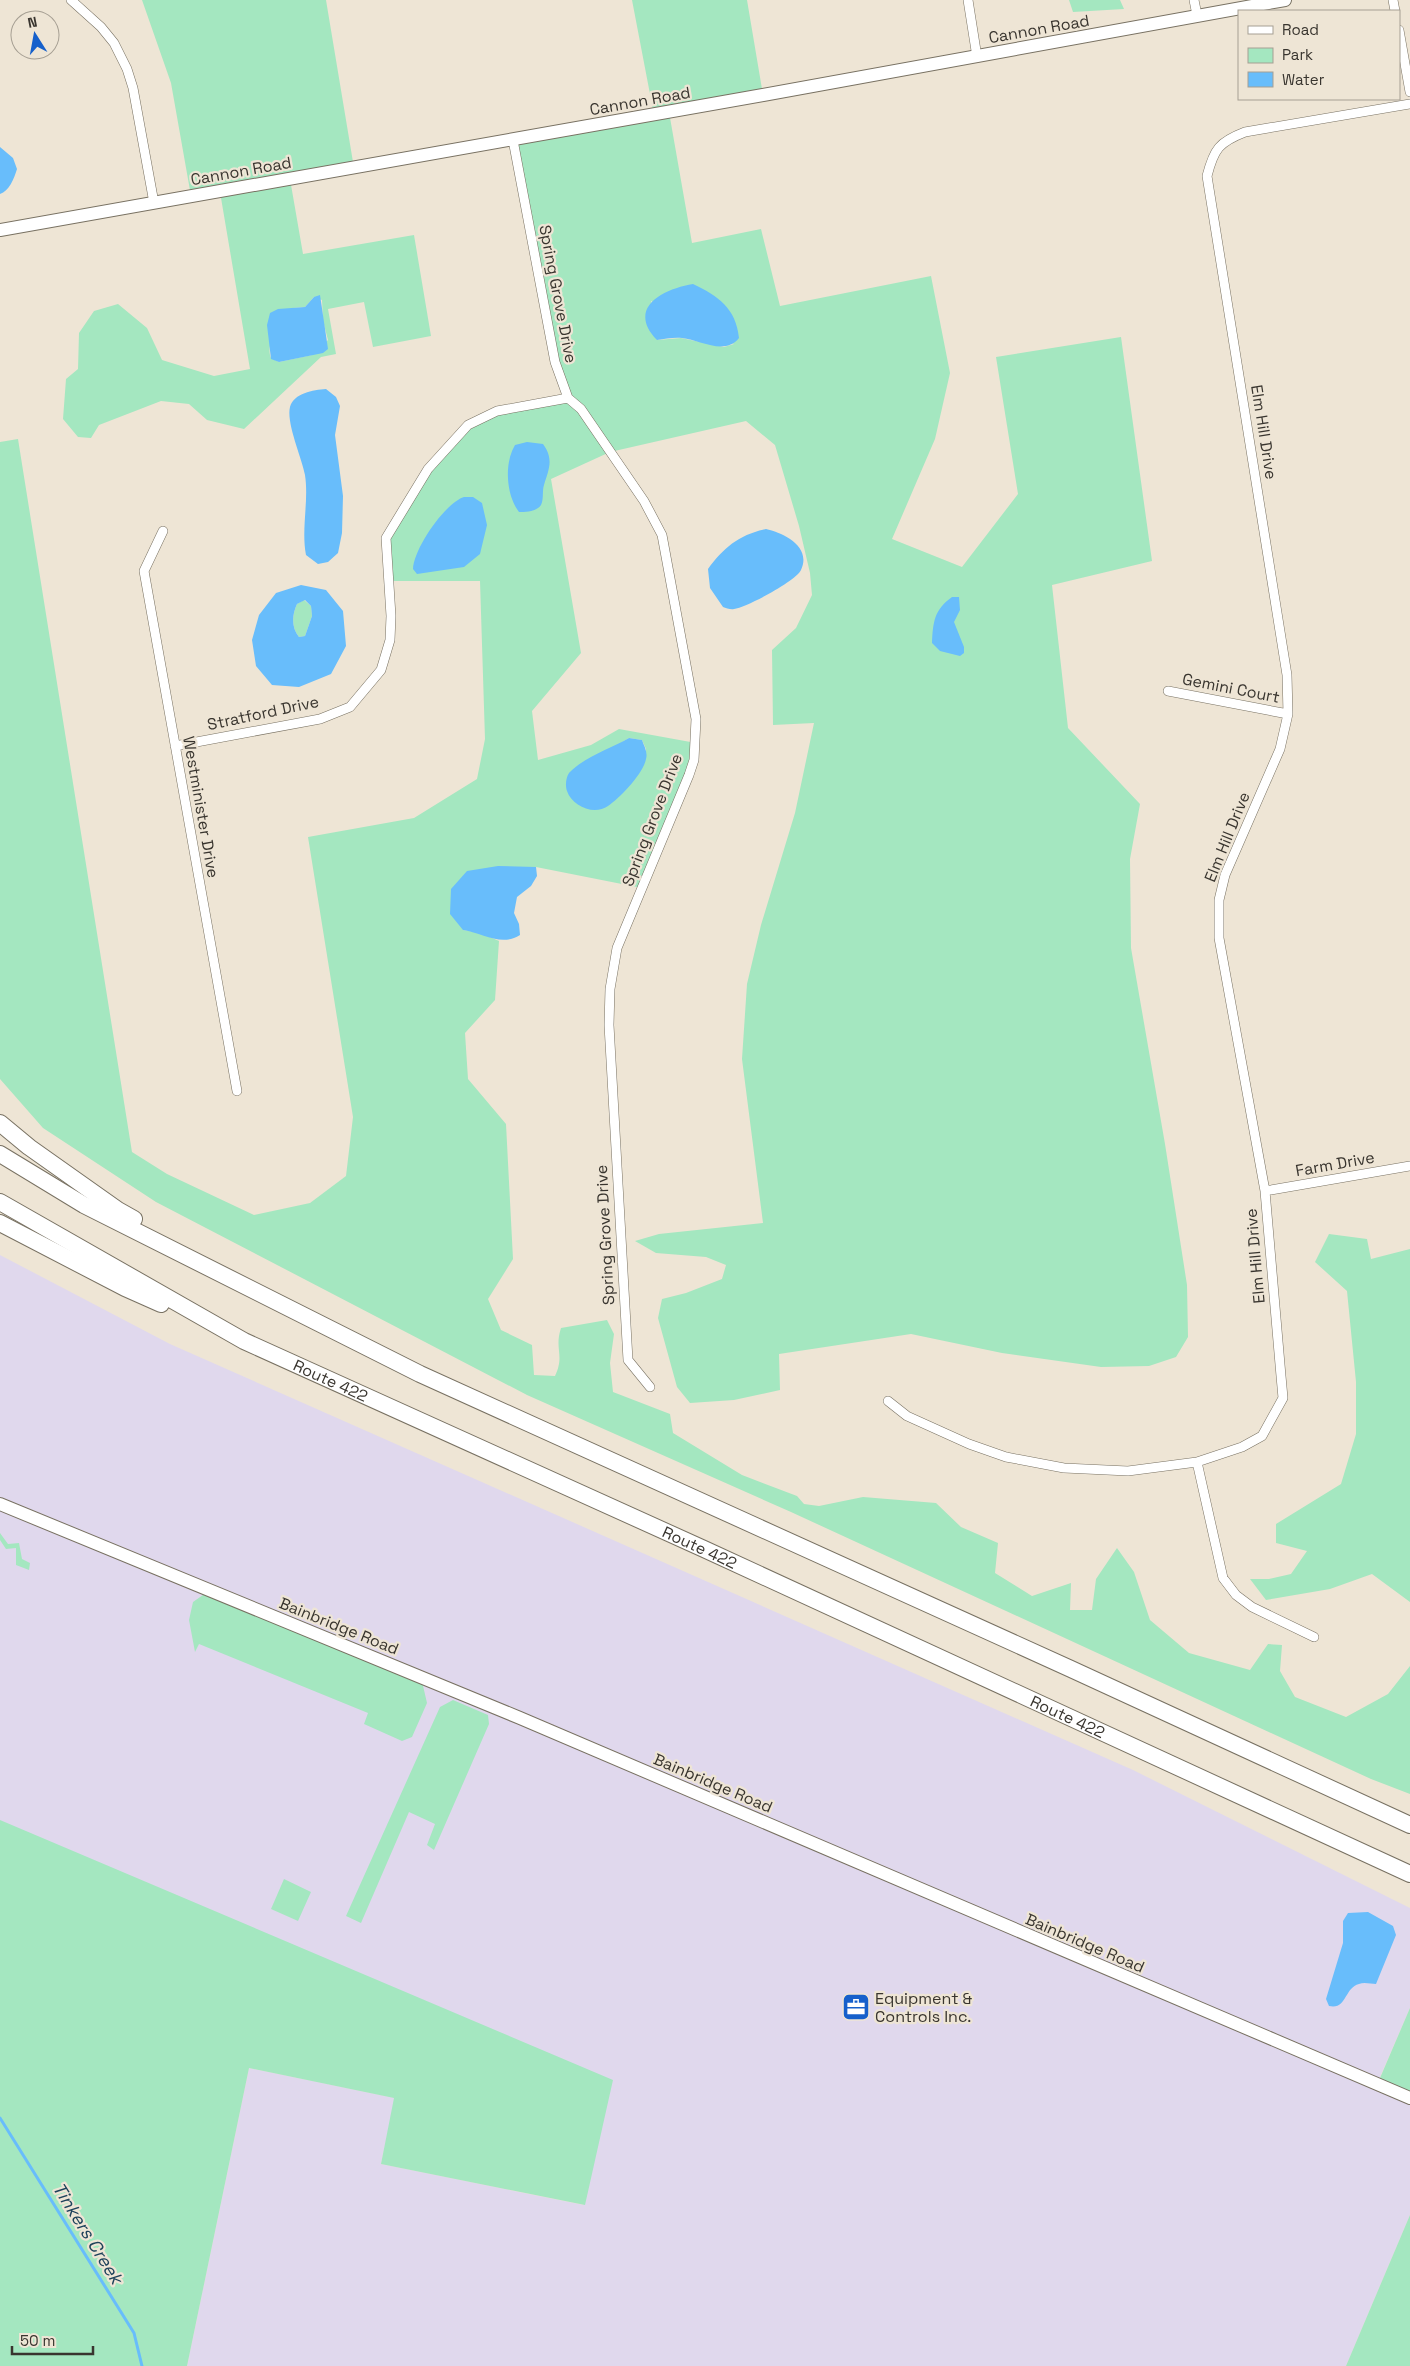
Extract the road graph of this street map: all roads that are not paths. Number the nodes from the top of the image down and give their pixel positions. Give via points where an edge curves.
1 (71, 0) edge
2 (968, 0) edge
3 (1194, 0) edge
4 (1285, 0) edge
5 (1197, 15) junction
6 (1400, 36) edge
7 (977, 57) junction
8 (1410, 92) edge
9 (1410, 104) edge
10 (513, 140) junction
11 (154, 203) junction
12 (0, 230) edge
13 (568, 398) junction
14 (163, 531) dead end
15 (1168, 692) dead end
16 (1288, 714) junction
17 (176, 746) junction
18 (236, 1091) dead end
19 (0, 1123) edge
20 (0, 1154) edge
21 (1410, 1166) edge
22 (1265, 1191) junction
23 (0, 1202) edge
24 (0, 1223) edge
25 (335, 1332) junction
26 (244, 1341) junction
27 (650, 1387) dead end
28 (888, 1401) dead end
29 (1198, 1462) junction
30 (0, 1504) edge
31 (1314, 1637) dead end
32 (1410, 1825) edge
33 (1410, 1874) edge
34 (1410, 2098) edge

1 - 11 street via 114,43 127,69
2 - 7 street
3 - 5 street
4 - 5 street, Cannon Road
5 - 7 street, Cannon Road
6 - 8 street
7 - 10 street, Cannon Road
9 - 16 street, Elm Hill Drive via 1245,132 1226,140 1212,156 1207,176 1287,675
10 - 11 street, Cannon Road
10 - 13 street, Spring Grove Drive via 555,362
11 - 12 street, Cannon Road
13 - 17 street, Stratford Drive via 497,411 468,425 428,469 386,538 390,640 381,670 350,706 320,719
13 - 27 street, Spring Grove Drive via 581,409 644,501 662,535 696,719 694,760 617,948 610,989 609,1025 628,1360
14 - 17 street, Westminister Drive via 144,571
15 - 16 street, Gemini Court
16 - 22 street, Elm Hill Drive via 1280,749 1224,875 1219,900 1219,938
17 - 18 street, Westminister Drive
19 - 25 highway via 118,1210
20 - 25 highway via 84,1205
21 - 22 street, Farm Drive
22 - 29 street, Elm Hill Drive via 1282,1398 1262,1436 1242,1447
23 - 26 highway, Route 422
24 - 26 highway via 125,1288
25 - 32 highway via 420,1374
26 - 33 highway, Route 422
28 - 29 street, Elm Hill Drive via 907,1416 1006,1457 1064,1468 1128,1471
29 - 31 street via 1223,1578 1236,1595 1252,1607
30 - 34 street, Bainbridge Road via 520,1718

